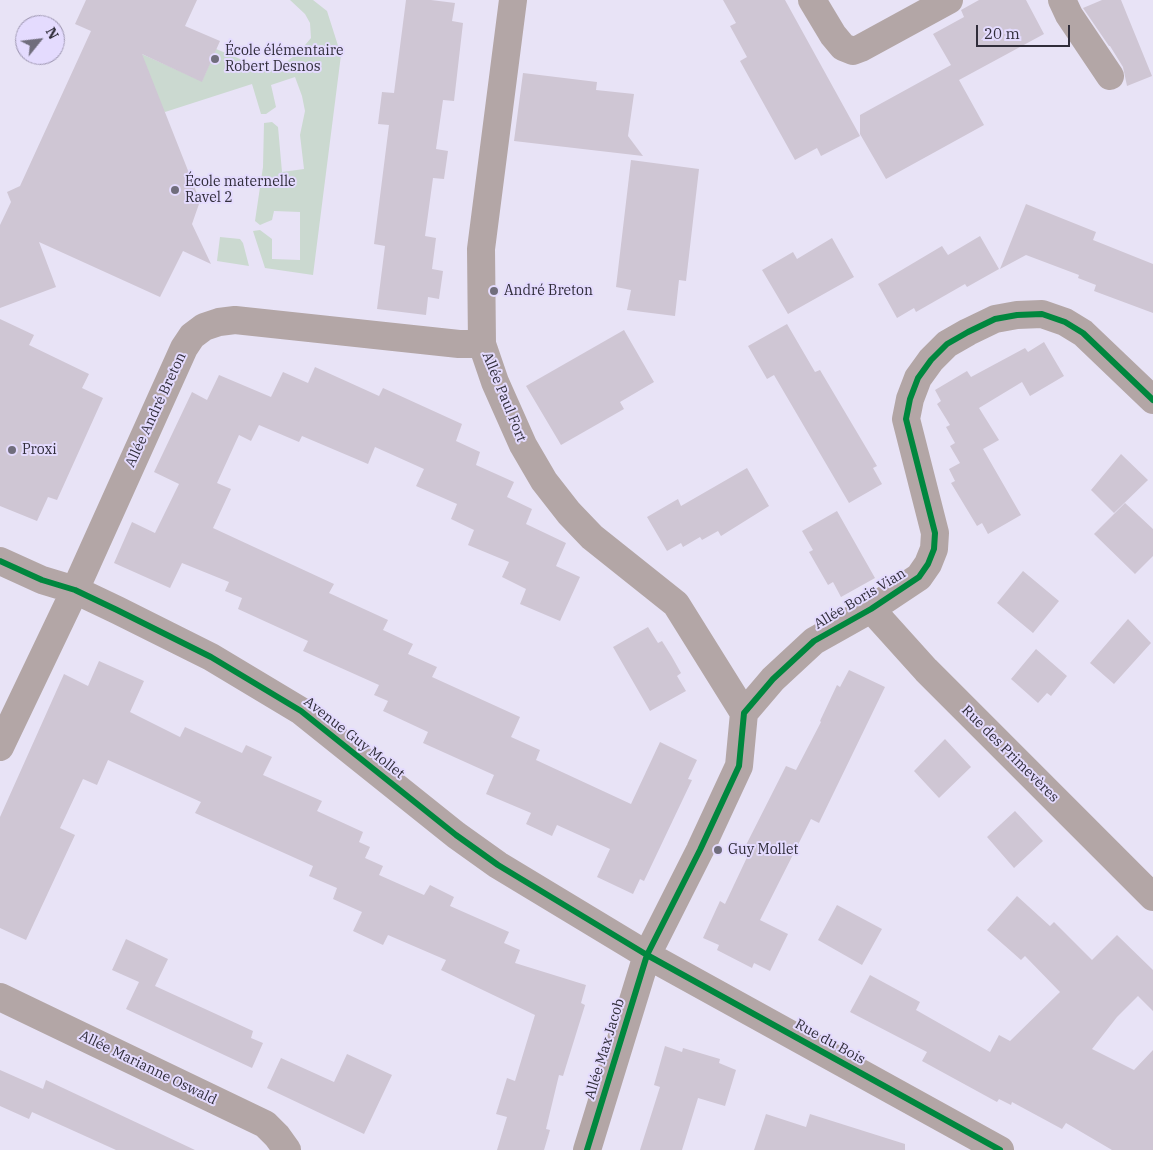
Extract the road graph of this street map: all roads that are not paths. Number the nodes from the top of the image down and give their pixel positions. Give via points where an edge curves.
1 (513, 0) edge
2 (812, 0) edge
3 (950, 0) edge
4 (1062, 0) edge
5 (1110, 76) dead end
6 (482, 344) junction
7 (1148, 395) edge
8 (0, 561) edge
9 (75, 590) junction
10 (871, 609) junction
11 (744, 713) junction
12 (0, 747) edge
13 (1153, 897) edge
14 (647, 955) junction
15 (0, 998) edge
16 (995, 1149) edge
17 (287, 1150) edge
18 (587, 1150) edge

1 - 6 street, Allée Paul Fort via 480,249
2 - 3 street via 833,35 843,47 853,51
4 - 5 street
6 - 9 street, Allée André Breton via 235,320 204,327 184,348
6 - 11 street, Allée Paul Fort via 523,445 544,481 592,537 676,604
7 - 10 street, Allée Boris Vian via 1083,333 1042,314 994,320 947,344 918,378 906,420 936,532 934,549 919,577
8 - 9 street, Avenue Guy Mollet via 42,580
9 - 12 street
9 - 14 street, Avenue Guy Mollet via 211,657 301,711 491,860
10 - 11 street, Allée Boris Vian via 814,641
10 - 13 street, Rue des Primevères via 926,670
11 - 14 street via 739,766
14 - 16 street, Rue du Bois
14 - 18 street, Allée Max Jacob
15 - 17 street, Allée Marianne Oswald via 265,1124

